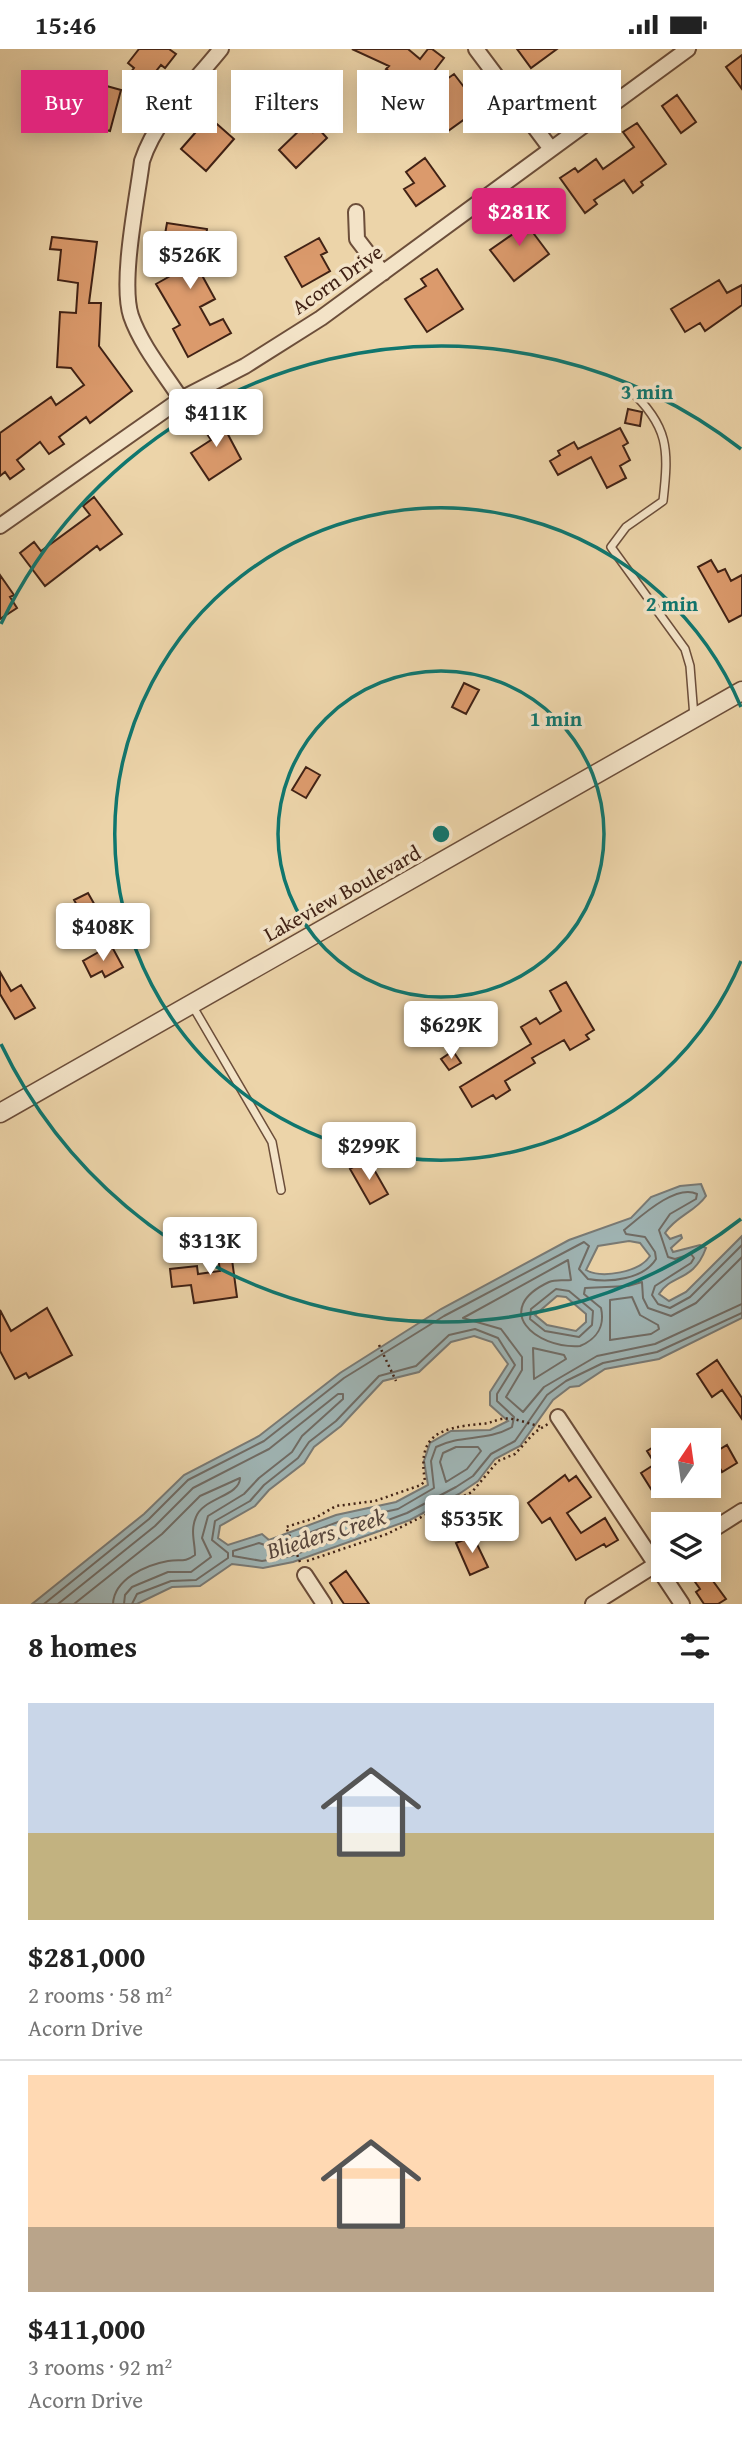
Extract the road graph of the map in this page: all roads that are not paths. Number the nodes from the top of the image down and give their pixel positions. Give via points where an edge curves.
1 (221, 49) edge
2 (476, 49) edge
3 (688, 49) edge
4 (551, 149) junction
5 (356, 212) dead end
6 (383, 273) junction
7 (629, 389) dead end
8 (181, 398) junction
9 (0, 526) edge
10 (742, 691) edge
11 (695, 720) junction
12 (192, 1004) junction
13 (0, 1114) edge
14 (281, 1190) dead end
15 (558, 1417) dead end
16 (742, 1511) edge
17 (721, 1524) edge
18 (651, 1549) edge
19 (651, 1568) edge
20 (303, 1569) road end
21 (670, 1582) edge
22 (324, 1604) edge
23 (593, 1604) edge
24 (682, 1604) edge

1 - 8 street via 148,142 140,174 127,292 130,314
2 - 4 street
3 - 4 street, Acorn Drive
4 - 6 street, Acorn Drive
5 - 6 street via 356,239
6 - 8 street, Acorn Drive via 321,319 245,366
7 - 11 lane via 664,432 663,501 626,527 611,547 685,649
8 - 9 street, Acorn Drive
10 - 11 street, Lakeview Boulevard
11 - 12 street, Lakeview Boulevard
12 - 13 street, Lakeview Boulevard
12 - 14 lane via 272,1142
15 - 18 street
16 - 17 street
19 - 23 street
20 - 22 street
21 - 24 street

